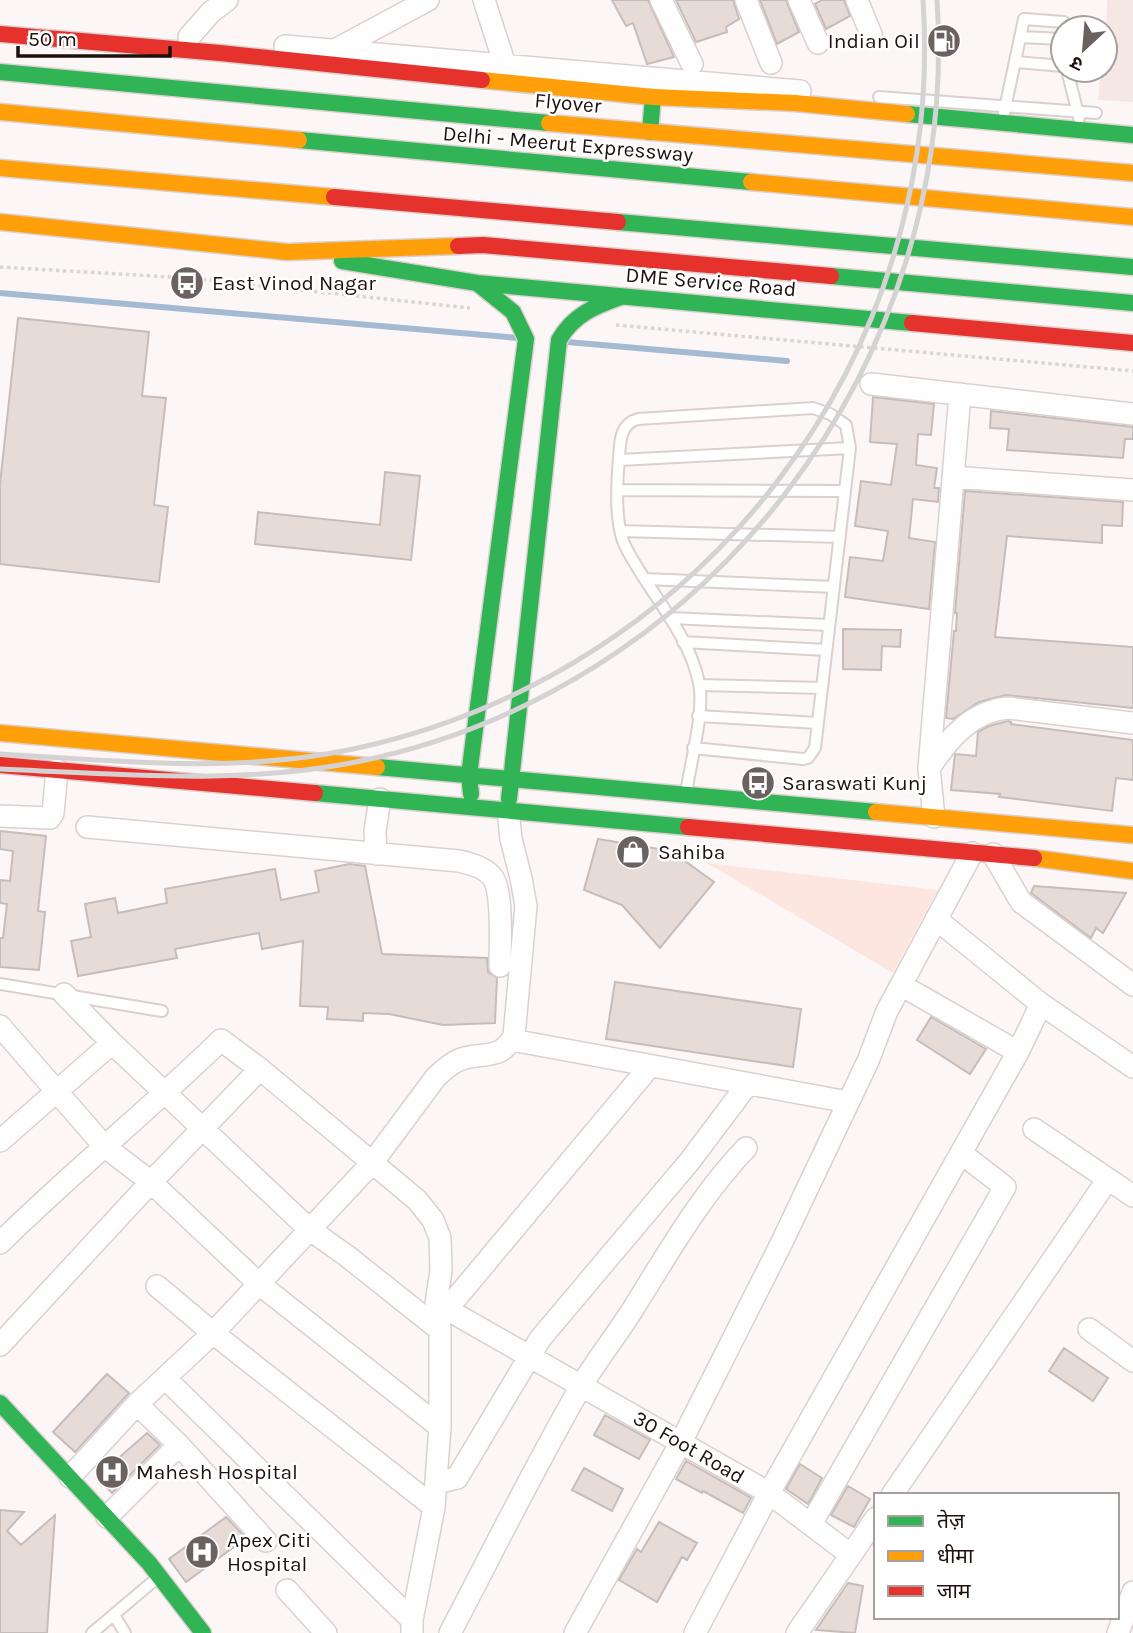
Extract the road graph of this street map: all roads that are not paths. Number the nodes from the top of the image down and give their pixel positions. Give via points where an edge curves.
1 (227, 0) edge
2 (428, 0) edge
3 (484, 0) edge
4 (661, 0) edge
5 (746, 0) edge
6 (799, 0) edge
7 (857, 0) edge
8 (1049, 20) edge
9 (0, 21) edge
10 (0, 34) edge
11 (871, 34) dead end
12 (189, 37) junction
13 (1020, 37) junction
14 (1049, 38) edge
15 (818, 43) dead end
16 (335, 50) junction
17 (1015, 62) junction
18 (771, 63) dead end
19 (692, 64) dead end
20 (505, 65) junction
21 (1049, 65) edge
22 (0, 72) edge
23 (1071, 84) edge
24 (817, 92) dead end
25 (863, 96) dead end
26 (653, 97) junction
27 (1078, 111) junction
28 (0, 112) edge
29 (1096, 113) dead end
30 (1003, 114) junction
31 (1082, 130) junction
32 (650, 132) junction
33 (1133, 135) edge
34 (0, 168) edge
35 (1133, 173) edge
36 (1133, 217) edge
37 (0, 222) edge
38 (287, 252) junction
39 (1133, 267) edge
40 (477, 283) junction
41 (627, 295) junction
42 (1133, 303) edge
43 (1133, 343) edge
44 (871, 384) dead end
45 (960, 394) junction
46 (1133, 414) edge
47 (850, 448) junction
48 (619, 460) junction
49 (953, 477) junction
50 (618, 490) junction
51 (1133, 490) edge
52 (845, 491) junction
53 (621, 531) junction
54 (840, 537) junction
55 (645, 579) junction
56 (834, 587) junction
57 (670, 618) junction
58 (829, 625) junction
59 (683, 642) junction
60 (826, 650) junction
61 (700, 684) junction
62 (822, 688) junction
63 (698, 716) junction
64 (818, 723) junction
65 (1133, 723) edge
66 (0, 733) edge
67 (693, 748) junction
68 (0, 765) edge
69 (929, 768) junction
70 (57, 770) junction
71 (469, 775) junction
72 (511, 779) junction
73 (685, 794) junction
74 (380, 799) junction
75 (472, 807) junction
76 (508, 810) junction
77 (0, 816) edge
78 (934, 817) junction
79 (87, 827) dead end
80 (1133, 835) edge
81 (982, 853) junction
82 (376, 854) junction
83 (1133, 871) edge
84 (936, 919) junction
85 (500, 966) dead end
86 (1130, 976) edge
87 (0, 984) edge
88 (901, 985) junction
89 (64, 994) junction
90 (1041, 1004) junction
91 (162, 1011) dead end
92 (1, 1030) edge
93 (512, 1040) junction
94 (112, 1044) junction
95 (1018, 1052) junction
96 (650, 1066) junction
97 (1133, 1068) edge
98 (261, 1069) junction
99 (747, 1085) junction
100 (56, 1090) junction
101 (166, 1094) junction
102 (848, 1102) junction
103 (1034, 1129) dead end
104 (203, 1130) junction
105 (0, 1141) edge
106 (104, 1146) junction
107 (746, 1147) dead end
108 (961, 1153) junction
109 (372, 1163) junction
110 (1108, 1179) junction
111 (150, 1182) junction
112 (1133, 1196) edge
113 (309, 1229) junction
114 (0, 1243) edge
115 (258, 1283) junction
116 (157, 1286) dead end
117 (442, 1306) junction
118 (1089, 1329) dead end
119 (440, 1330) junction
120 (213, 1333) junction
121 (0, 1345) edge
122 (529, 1356) junction
123 (1133, 1361) edge
124 (166, 1379) junction
125 (582, 1385) junction
126 (0, 1403) edge
127 (137, 1404) junction
128 (440, 1427) junction
129 (681, 1442) junction
130 (179, 1445) junction
131 (70, 1477) junction
132 (436, 1483) junction
133 (769, 1493) junction
134 (893, 1493) edge
135 (433, 1507) junction
136 (107, 1517) junction
137 (874, 1521) edge
138 (811, 1524) junction
139 (266, 1541) dead end
140 (851, 1555) junction
141 (159, 1576) junction
142 (287, 1590) dead end
143 (1133, 1592) edge
144 (114, 1615) junction
145 (412, 1627) edge
146 (92, 1633) edge
147 (125, 1633) edge
148 (203, 1633) edge
149 (327, 1633) edge
150 (450, 1633) edge
151 (575, 1633) edge
152 (695, 1633) edge
153 (797, 1633) edge
154 (1118, 1633) edge

1 - 12 street
2 - 16 street
3 - 20 street
4 - 19 street
5 - 18 street
6 - 15 street
7 - 11 street
8 - 13 lane via 1027,18
9 - 12 street
10 - 26 main road
12 - 16 street
13 - 14 lane
13 - 17 lane
16 - 20 street
17 - 21 lane
17 - 30 lane
20 - 24 street
22 - 32 main road, Flyover
23 - 27 lane
25 - 30 lane
26 - 30 main road
26 - 32 main road
27 - 29 lane
27 - 30 lane
27 - 31 lane
28 - 36 main road, Delhi - Meerut Expressway
30 - 31 main road
31 - 33 main road
32 - 35 main road, Flyover
34 - 39 main road
37 - 38 main road
38 - 40 main road, DME Service Road
38 - 42 main road via 498,247
40 - 41 main road, DME Service Road
40 - 71 main road via 520,318 526,339
41 - 43 main road, DME Service Road
41 - 72 main road via 574,317 559,340
44 - 45 street
45 - 46 street
45 - 49 street
47 - 48 lane
47 - 48 lane via 846,425 813,408 638,419 626,424 621,434
47 - 52 lane
48 - 50 lane
49 - 51 street
49 - 69 street
50 - 52 lane
50 - 53 lane
52 - 54 lane
53 - 54 lane
53 - 55 lane
54 - 56 lane
55 - 56 lane
55 - 57 lane
56 - 58 lane
57 - 58 lane
57 - 59 lane
58 - 60 lane
59 - 60 lane
59 - 61 lane
60 - 62 lane
61 - 62 lane
61 - 63 lane
62 - 64 lane
63 - 64 lane
63 - 67 lane
64 - 67 lane via 814,748 803,759
65 - 69 street via 994,709 961,727
66 - 71 main road
67 - 73 lane
68 - 70 main road
69 - 78 street
70 - 74 main road
70 - 77 street via 50,818
71 - 72 main road
71 - 75 main road
72 - 73 main road
72 - 76 main road
73 - 78 main road
74 - 75 main road
74 - 82 street
75 - 76 main road
76 - 81 main road
76 - 93 street via 526,906
78 - 80 main road
79 - 82 street
81 - 83 main road
81 - 84 street
81 - 86 street via 1021,902
82 - 85 street via 458,861 482,868 493,877 498,889
84 - 88 street
84 - 90 street
87 - 89 lane
88 - 95 street
88 - 102 street
89 - 91 lane
89 - 94 street
90 - 95 street
90 - 97 street
92 - 100 street
93 - 96 street
93 - 109 street via 507,1048 491,1055 449,1065
94 - 100 street
94 - 101 street
95 - 108 street
96 - 99 street
96 - 117 street
98 - 101 street via 221,1040
98 - 104 street
98 - 109 street
99 - 102 street
99 - 122 street
100 - 105 street
100 - 106 street
101 - 104 street
101 - 106 street
102 - 129 street
103 - 110 street
104 - 111 street
104 - 113 street
106 - 111 street
106 - 114 street
107 - 125 street via 686,1224
108 - 133 street
108 - 138 street via 1005,1187
109 - 113 street
109 - 117 street via 433,1220 440,1238
110 - 112 street
110 - 134 street
111 - 115 street
111 - 121 street
113 - 115 street
113 - 119 street
115 - 120 street
115 - 128 street
116 - 120 street
117 - 119 street
117 - 122 street, 30 Foot Road
118 - 123 street
119 - 128 street
120 - 124 street
120 - 135 street
122 - 125 street, 30 Foot Road
122 - 132 street via 457,1478
124 - 127 street
124 - 145 street
125 - 129 street, 30 Foot Road
125 - 150 street
126 - 131 main road
127 - 130 street
127 - 131 street
128 - 132 street
129 - 133 street, 30 Foot Road
129 - 151 street
130 - 136 street
130 - 139 street
131 - 136 main road
132 - 135 street
133 - 138 street, 30 Foot Road
133 - 152 street
135 - 145 street
136 - 141 main road
137 - 140 street
138 - 140 street, 30 Foot Road
140 - 153 street
141 - 144 lane
141 - 148 main road
142 - 149 street
143 - 154 street
144 - 146 lane
144 - 147 lane

